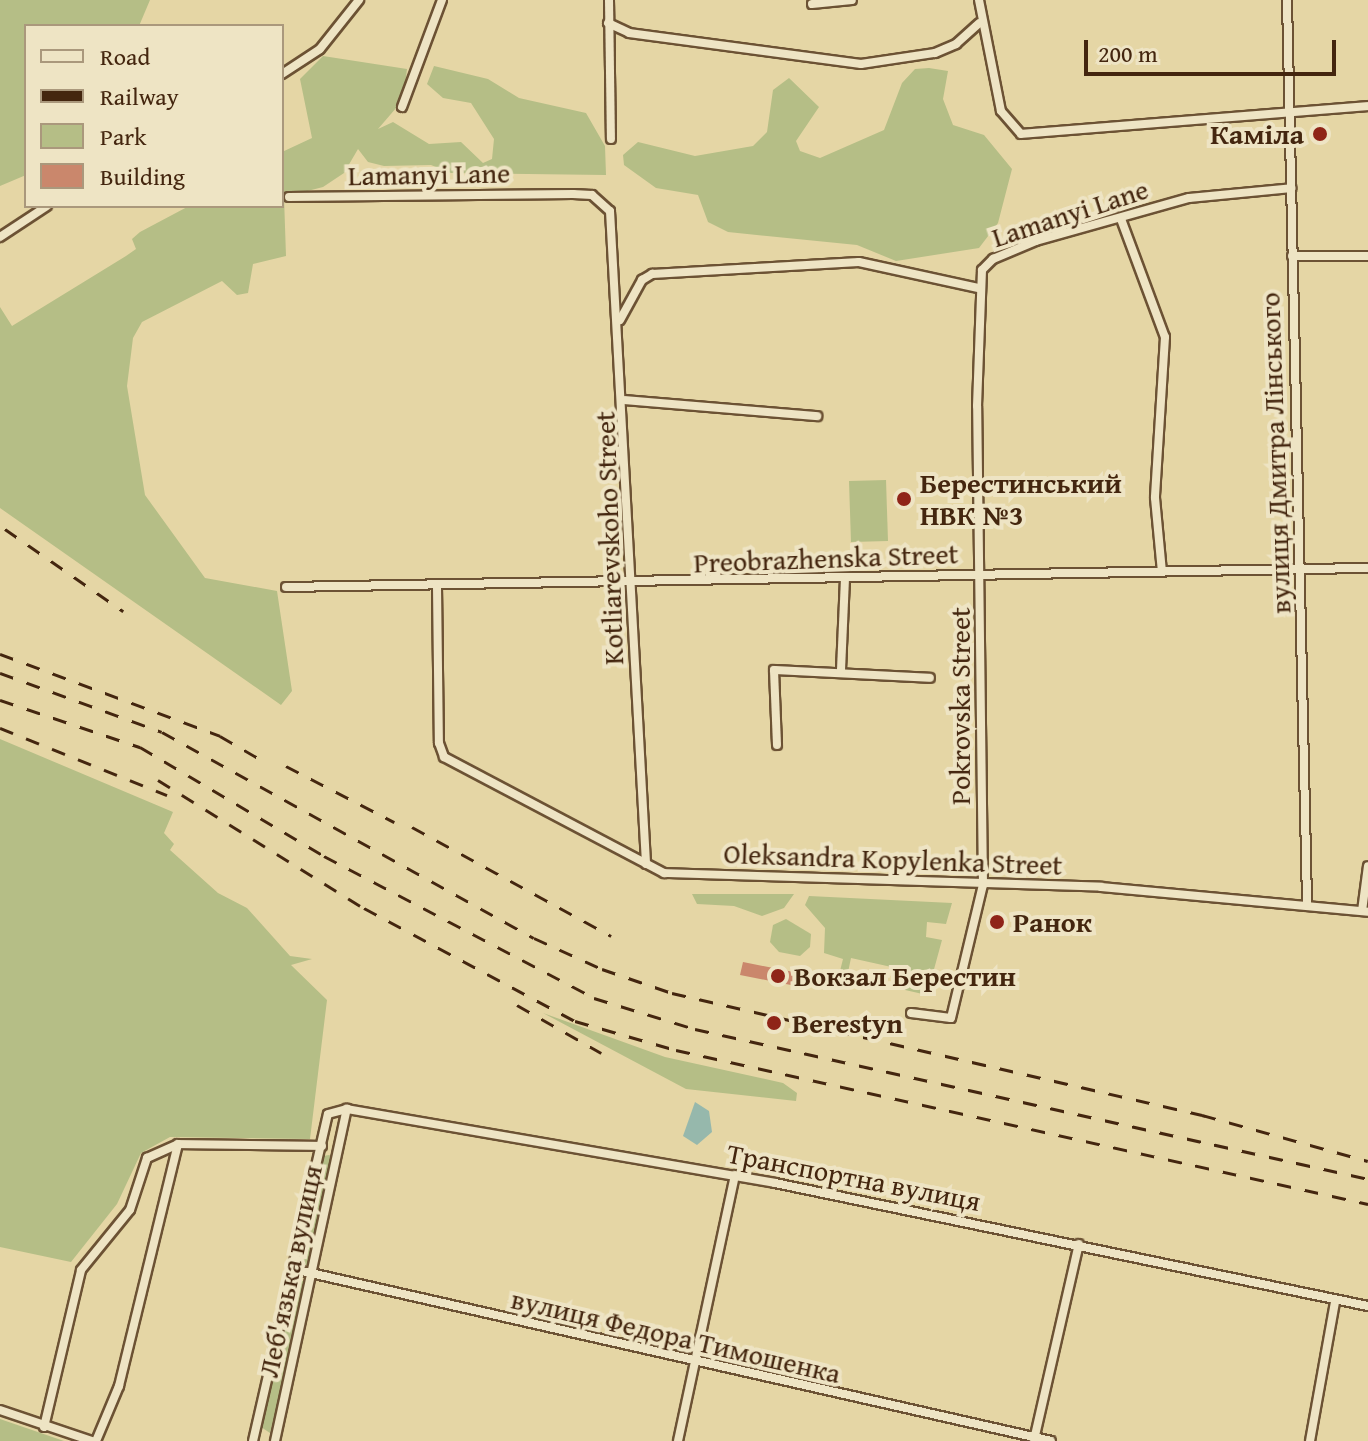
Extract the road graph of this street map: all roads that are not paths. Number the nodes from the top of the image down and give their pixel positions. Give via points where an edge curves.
1 (359, 0) edge
2 (442, 0) edge
3 (609, 0) edge
4 (852, 0) edge
5 (979, 0) edge
6 (1287, 0) edge
7 (812, 4) dead end
8 (608, 23) junction
9 (979, 23) junction
10 (286, 71) edge
11 (1368, 106) edge
12 (402, 107) dead end
13 (1290, 112) junction
14 (611, 139) dead end
15 (1292, 188) junction
16 (289, 197) dead end
17 (44, 208) edge
18 (610, 211) joint
19 (1121, 219) junction
20 (0, 237) edge
21 (1292, 256) junction
22 (1368, 256) edge
23 (978, 288) junction
24 (620, 321) junction
25 (625, 400) junction
26 (817, 416) dead end
27 (1368, 568) edge
28 (1303, 570) junction
29 (1162, 572) junction
30 (981, 576) junction
31 (845, 580) junction
32 (632, 586) junction
33 (286, 587) dead end
34 (437, 587) junction
35 (841, 670) junction
36 (930, 678) dead end
37 (777, 745) dead end
38 (646, 864) junction
39 (1368, 866) edge
40 (983, 885) junction
41 (1307, 904) junction
42 (1365, 911) edge
43 (911, 1013) dead end
44 (347, 1109) junction
45 (328, 1114) joint
46 (178, 1144) junction
47 (322, 1146) junction
48 (735, 1175) junction
49 (1079, 1244) junction
50 (293, 1269) junction
51 (313, 1274) junction
52 (1335, 1302) junction
53 (1368, 1306) edge
54 (695, 1365) junction
55 (0, 1410) edge
56 (44, 1427) junction
57 (1034, 1439) edge
58 (94, 1441) edge
59 (253, 1441) edge
60 (275, 1441) edge
61 (678, 1441) edge
62 (1051, 1441) edge
63 (1310, 1441) edge

1 - 10 street via 320,49
2 - 12 street
3 - 8 street
4 - 7 street
5 - 9 street
6 - 13 street, вулиця Дмитра Лінського
8 - 9 street via 629,33 861,64 935,53 963,40
8 - 14 street
9 - 13 street via 1001,111 1021,134
11 - 13 street
13 - 15 street, вулиця Дмитра Лінського
15 - 19 street, Lamanyi Lane via 1189,198
15 - 21 street, вулиця Дмитра Лінського
16 - 18 street, Lamanyi Lane via 573,194 592,195
17 - 20 street
18 - 24 street, Kotliarevskoho Street
19 - 23 street, Lamanyi Lane via 993,259
19 - 29 street via 1165,337 1155,498
21 - 22 street
21 - 28 street, вулиця Дмитра Лінського
23 - 24 street, Lamanyi Lane via 859,262 652,274 642,280
23 - 30 street, Pokrovska Street
24 - 25 street, Kotliarevskoho Street
25 - 26 street
25 - 32 street, Kotliarevskoho Street
27 - 28 street, Preobrazhenska Street
28 - 29 street, Preobrazhenska Street
28 - 41 street, вулиця Дмитра Лінського
29 - 30 street, Preobrazhenska Street
30 - 31 street, Preobrazhenska Street
30 - 40 street, Pokrovska Street
31 - 32 street, Preobrazhenska Street
31 - 35 street
32 - 34 street, Preobrazhenska Street
32 - 38 street, Kotliarevskoho Street
33 - 34 street, Preobrazhenska Street
34 - 38 street, Oleksandra Kopylenka Street via 439,743 444,757
35 - 36 street
35 - 37 street via 774,670
38 - 40 street, Oleksandra Kopylenka Street via 664,873
39 - 42 street
40 - 41 street, Oleksandra Kopylenka Street
40 - 43 street, Pokrovska Street via 951,1018
41 - 42 street, Oleksandra Kopylenka Street
44 - 45 street, Транспортна вулиця
44 - 48 street, Транспортна вулиця
44 - 51 street, Леб'язька вулиця
45 - 47 street, Леб'язька вулиця
46 - 47 street
46 - 56 street via 147,1158 130,1210 81,1270
46 - 58 street via 119,1386
47 - 50 street, Леб'язька вулиця
48 - 49 street, Транспортна вулиця
48 - 54 street
49 - 52 street, Транспортна вулиця
49 - 57 street
50 - 51 street, вулиця Федора Тимошенка
50 - 59 street, Леб'язька вулиця
51 - 54 street, вулиця Федора Тимошенка
51 - 60 street, Леб'язька вулиця
52 - 53 street, Транспортна вулиця
52 - 63 street
54 - 57 street, вулиця Федора Тимошенка
54 - 61 street
55 - 56 street
56 - 58 street
57 - 62 street, вулиця Федора Тимошенка

